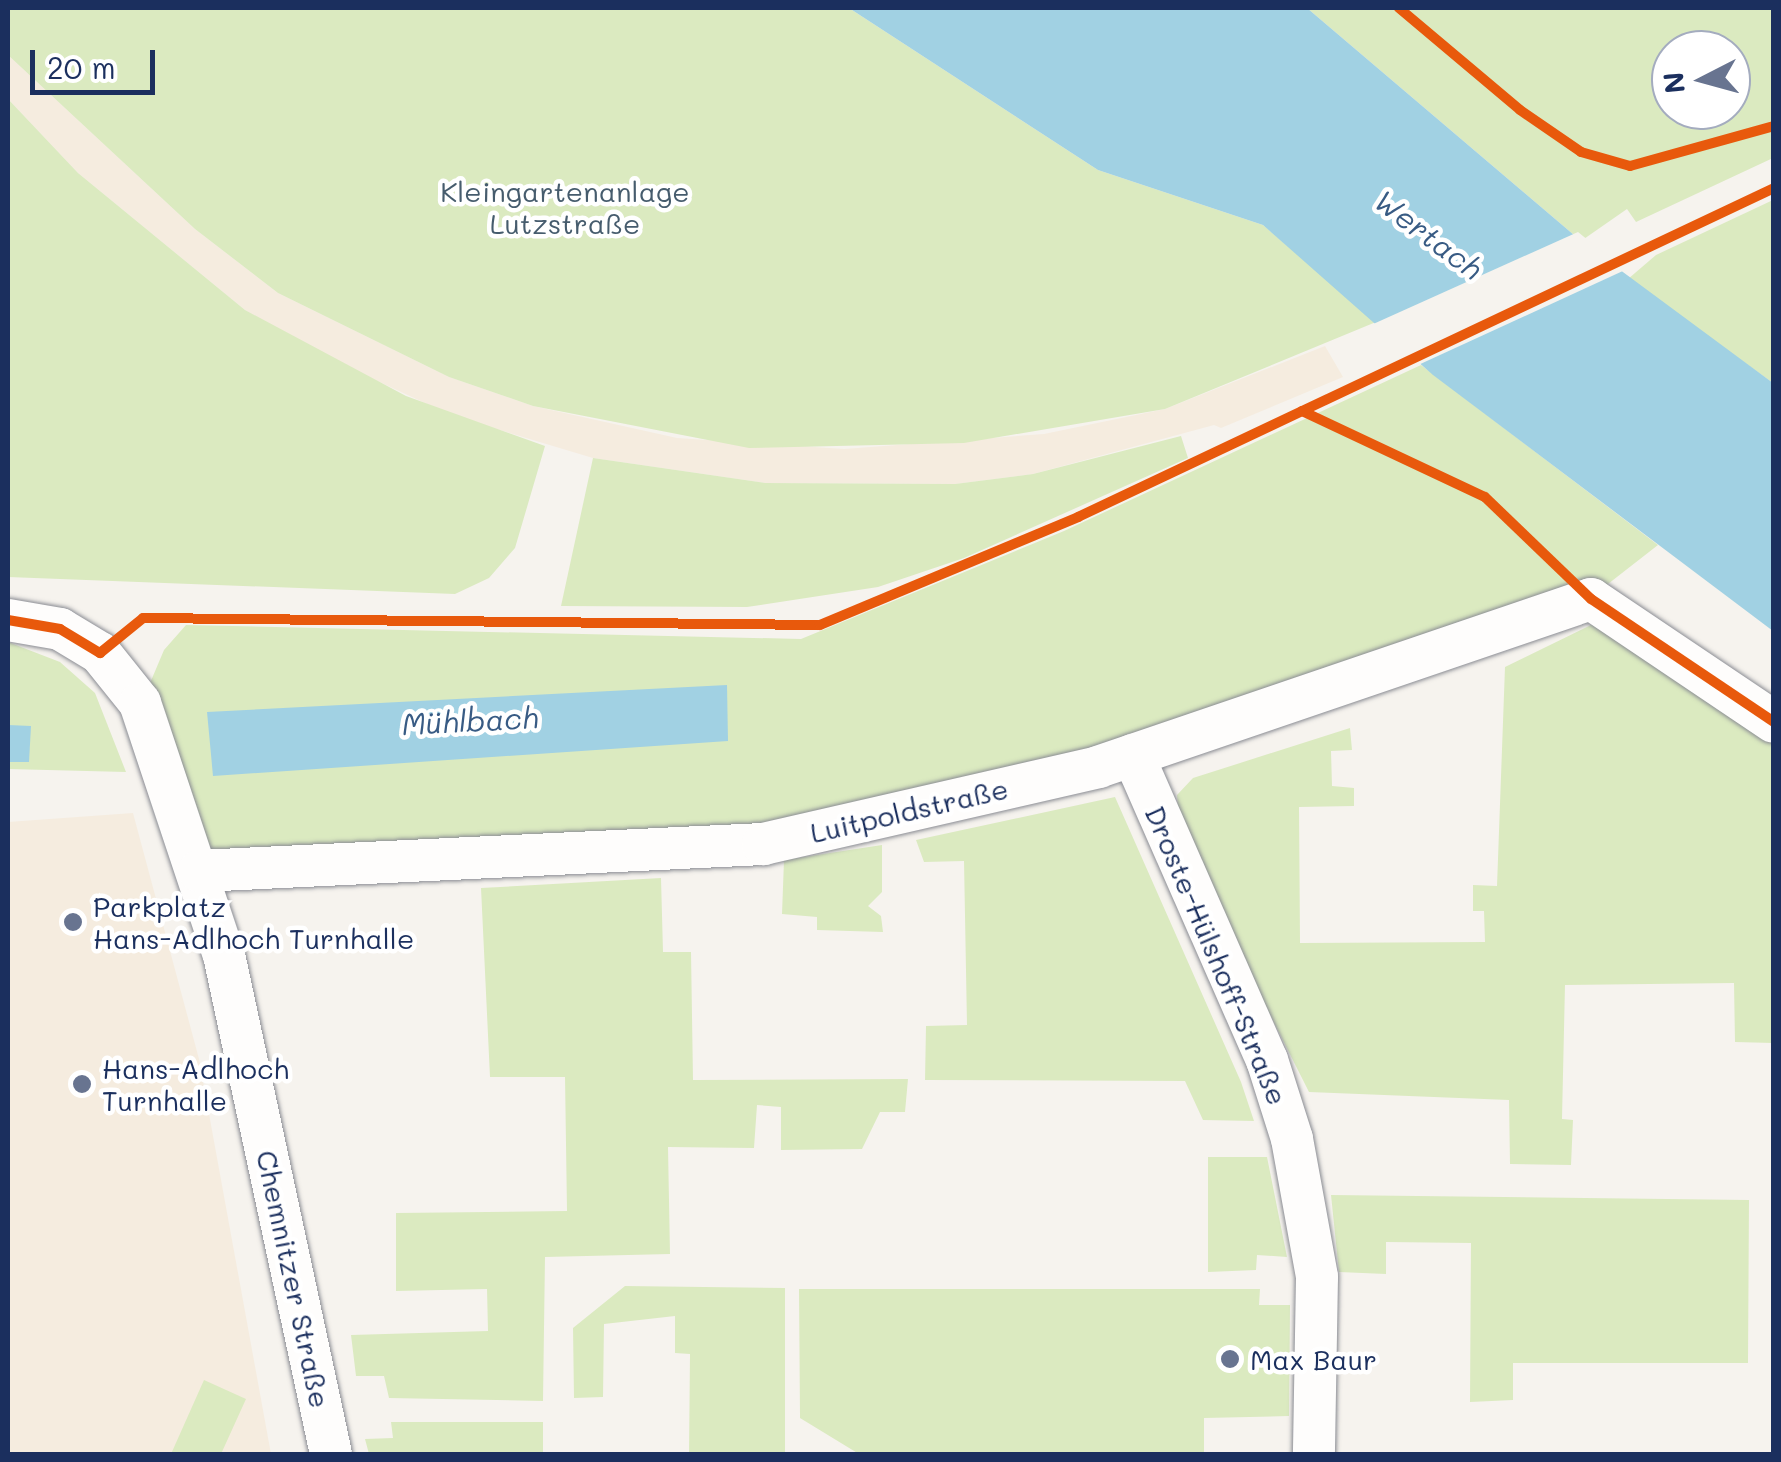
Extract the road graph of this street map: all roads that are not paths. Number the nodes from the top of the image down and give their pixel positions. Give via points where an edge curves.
1 (8, 620) edge
2 (1774, 722) edge
3 (1133, 756) junction
4 (199, 870) junction
5 (331, 1454) edge
6 (1314, 1454) edge

1 - 4 street, Chemnitzer Straße via 60,629 100,653 140,703
2 - 3 street, Luitpoldstraße via 1590,599
3 - 4 street, Luitpoldstraße via 763,844
3 - 6 street, Droste-Hülshoff-Straße via 1267,1060 1292,1139 1317,1277
4 - 5 street, Chemnitzer Straße via 246,1052

